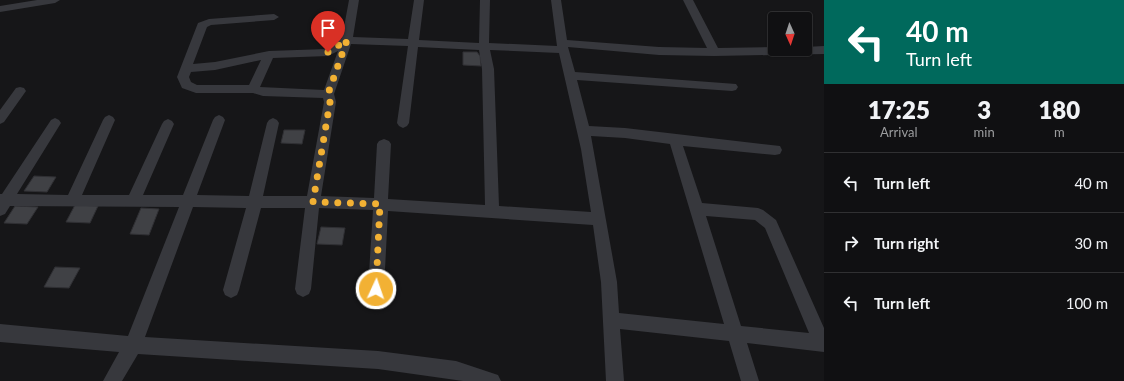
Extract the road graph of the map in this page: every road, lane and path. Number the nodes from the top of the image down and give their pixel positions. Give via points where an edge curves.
1 (55, 0) edge
2 (354, 0) edge
3 (419, 0) edge
4 (485, 0) edge
5 (556, 0) edge
6 (688, 0) edge
7 (0, 9) edge
8 (274, 17) dead end
9 (347, 40) junction
10 (414, 44) junction
11 (484, 46) junction
12 (563, 47) junction
13 (824, 50) edge
14 (714, 52) junction
15 (269, 55) junction
16 (187, 68) junction
17 (570, 76) junction
18 (732, 87) dead end
19 (253, 89) junction
20 (20, 90) dead end
21 (328, 94) junction
22 (0, 119) edge
23 (109, 120) dead end
24 (219, 120) dead end
25 (54, 123) dead end
26 (273, 123) dead end
27 (403, 123) dead end
28 (168, 124) dead end
29 (584, 131) junction
30 (675, 140) junction
31 (384, 144) dead end
32 (775, 150) dead end
33 (73, 199) junction
34 (133, 201) junction
35 (187, 202) junction
36 (255, 202) junction
37 (313, 202) junction
38 (2, 203) edge
39 (380, 204) junction
40 (697, 208) junction
41 (492, 211) junction
42 (599, 219) junction
43 (302, 289) dead end
44 (376, 289) dead end
45 (231, 290) dead end
46 (611, 320) junction
47 (0, 333) edge
48 (736, 333) junction
49 (823, 343) edge
50 (133, 345) junction
51 (112, 381) edge
52 (492, 381) edge
53 (615, 381) edge
54 (750, 381) edge

1 - 7 street
2 - 9 street
3 - 10 street
4 - 11 street
5 - 12 street
6 - 14 street
8 - 16 street via 209,22 202,25
9 - 10 street
9 - 15 street via 328,52
9 - 21 street
10 - 11 street
10 - 27 street
11 - 12 street
11 - 41 street via 488,69
12 - 14 street
12 - 17 street
13 - 14 street
15 - 16 street via 215,66
15 - 19 street
16 - 19 street via 183,77 186,85 196,89
17 - 18 street
17 - 29 street
19 - 21 street via 263,92
20 - 22 street
21 - 37 street via 330,102
23 - 33 street
24 - 35 street
25 - 38 street
26 - 36 street
28 - 34 street
29 - 30 street via 625,133
29 - 42 street
30 - 32 street
30 - 40 street
31 - 39 street
33 - 34 street
33 - 38 street
34 - 35 street
35 - 36 street
35 - 50 street
36 - 37 street
36 - 45 street
37 - 39 street
37 - 43 street
39 - 41 street
39 - 44 street
40 - 48 street
40 - 49 street via 758,214 771,224
41 - 42 street
42 - 46 street via 609,282
46 - 48 street
46 - 53 street
47 - 50 street
48 - 49 street
48 - 54 street
50 - 51 street
50 - 52 street via 378,360 456,370

